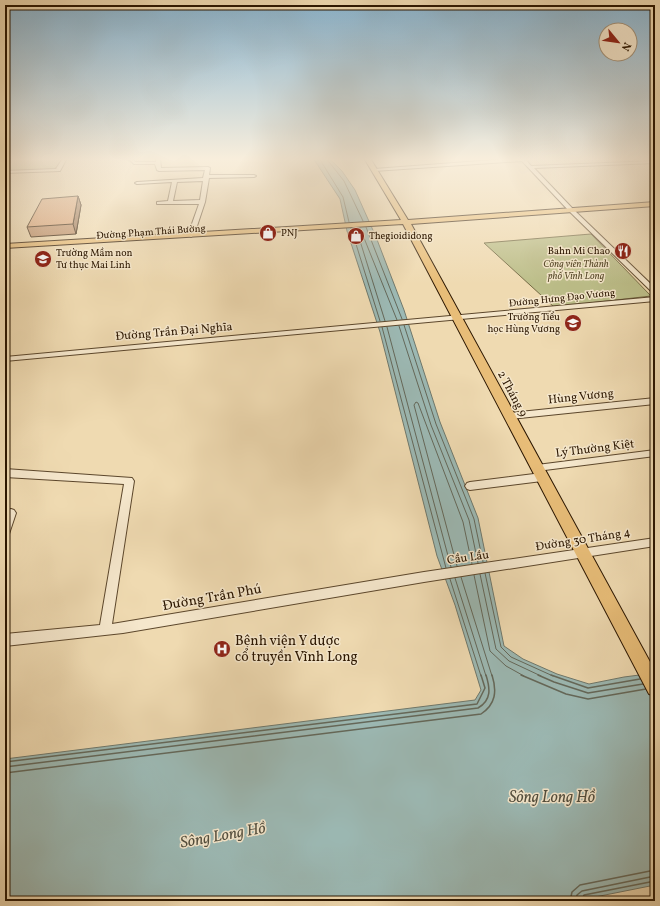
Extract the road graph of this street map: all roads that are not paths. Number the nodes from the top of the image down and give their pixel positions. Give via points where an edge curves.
1 (393, 200) edge
2 (562, 200) edge
3 (202, 202) joint
4 (158, 203) dead end
5 (170, 203) joint
6 (655, 204) edge
7 (571, 210) junction
8 (406, 222) junction
9 (190, 237) junction
10 (5, 246) edge
11 (5, 250) edge
12 (655, 292) edge
13 (655, 299) edge
14 (452, 319) junction
15 (344, 327) joint
16 (5, 359) edge
17 (655, 401) edge
18 (510, 416) junction
19 (655, 453) edge
20 (540, 472) junction
21 (5, 473) edge
22 (470, 486) dead end
23 (11, 513) dead end
24 (5, 531) edge
25 (655, 542) edge
26 (583, 553) junction
27 (516, 564) joint
28 (424, 577) joint
29 (105, 630) junction
30 (5, 640) edge
31 (655, 688) edge

1 - 8 main road, 2 Tháng 9
2 - 7 street
3 - 5 street
3 - 9 street
4 - 5 street
6 - 7 main road, Đường Phạm Thái Bường
7 - 8 main road, Đường Phạm Thái Bường
7 - 12 street
8 - 9 main road, Đường Phạm Thái Bường
8 - 14 main road, 2 Tháng 9
9 - 10 main road, Đường Phạm Thái Bường
9 - 11 main road, Đường Phạm Thái Bường
13 - 14 street, Đường Hưng Đạo Vương
14 - 15 street, Đường Hưng Đạo Vương
14 - 18 main road, 2 Tháng 9
15 - 16 street, Đường Trần Đại Nghĩa
17 - 18 street, Hùng Vương
18 - 20 main road, 2 Tháng 9
19 - 20 street, Lý Thường Kiệt
20 - 22 street, Lý Thường Kiệt
20 - 26 main road, 2 Tháng 9
21 - 29 street via 129,482
23 - 24 street
25 - 26 street, Đường 30 Tháng 4
26 - 27 street, Đường 30 Tháng 4
26 - 31 main road, 2 Tháng 9
27 - 28 street, Cầu Lầu
28 - 29 street, Đường Trần Phú
29 - 30 street, Đường Trần Phú

